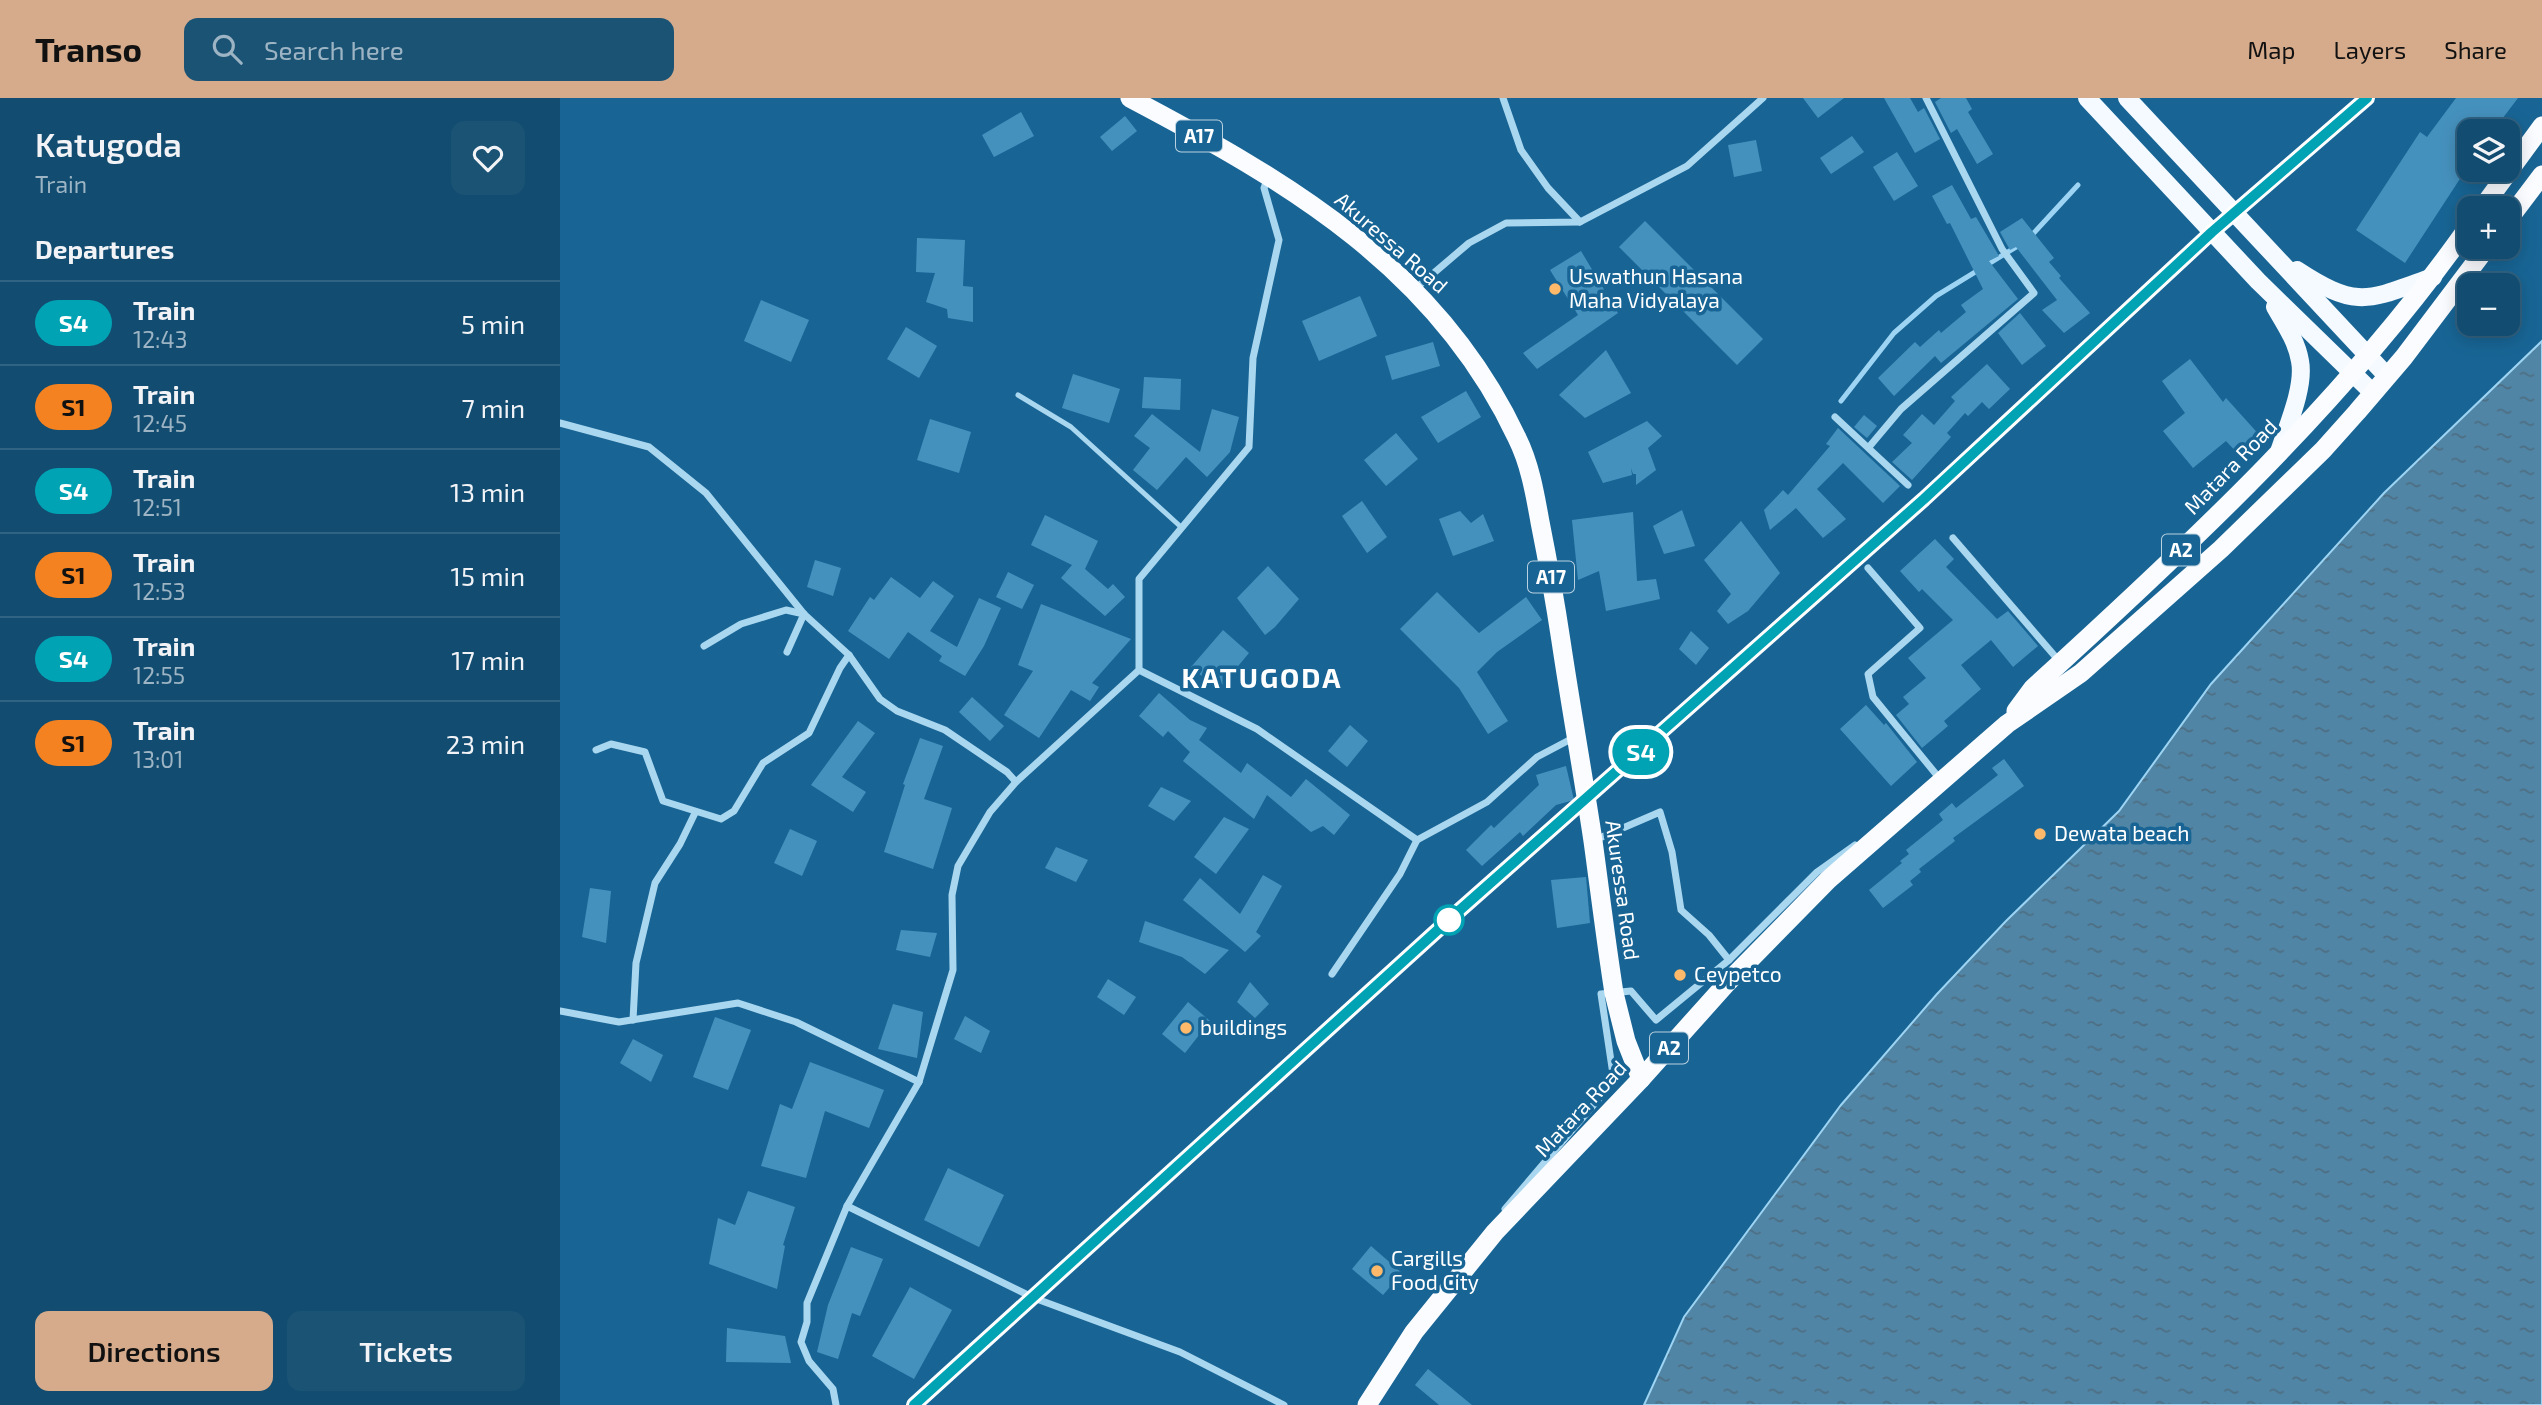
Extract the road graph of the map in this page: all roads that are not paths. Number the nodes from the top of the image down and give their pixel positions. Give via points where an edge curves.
1 (1130, 98) edge
2 (1503, 98) edge
3 (1763, 98) edge
4 (1926, 98) edge
5 (2087, 98) edge
6 (2127, 98) edge
7 (2542, 126) edge
8 (1268, 175) junction
9 (2542, 175) edge
10 (2491, 196) edge
11 (2520, 204) edge
12 (1580, 222) junction
13 (2457, 243) edge
14 (2270, 252) junction
15 (2478, 259) edge
16 (2433, 277) junction
17 (2258, 281) junction
18 (1415, 289) junction
19 (2368, 356) junction
20 (2353, 373) junction
21 (2387, 376) junction
22 (2372, 392) junction
23 (1018, 395) dead end
24 (1835, 417) dead end
25 (560, 423) edge
26 (1869, 447) junction
27 (2278, 452) junction
28 (1908, 485) dead end
29 (1181, 527) junction
30 (1953, 538) dead end
31 (1868, 568) dead end
32 (804, 614) junction
33 (704, 646) dead end
34 (787, 652) dead end
35 (849, 655) junction
36 (2061, 663) junction
37 (1139, 670) junction
38 (2007, 724) junction
39 (1576, 736) junction
40 (596, 750) dead end
41 (1941, 781) junction
42 (1016, 782) junction
43 (695, 813) junction
44 (1417, 841) junction
45 (1593, 841) junction
46 (1729, 960) junction
47 (1332, 974) dead end
48 (1614, 993) junction
49 (560, 1010) edge
50 (633, 1020) junction
51 (1641, 1079) junction
52 (919, 1082) junction
53 (847, 1206) junction
54 (1495, 1232) junction
55 (836, 1405) edge
56 (1284, 1405) edge
57 (1367, 1405) edge

1 - 8 highway, Akuressa Road / A17
2 - 12 street via 1521,150
3 - 12 street via 1687,166
4 - 26 street via 2002,249 2034,293 1901,409
5 - 17 main road
6 - 14 main road
7 - 10 highway
8 - 18 highway, Akuressa Road / A17 via 1337,223
8 - 29 street via 1264,188 1279,240 1253,358 1249,447
9 - 11 highway
12 - 18 street via 1506,223 1469,243
13 - 16 highway, Matara Road / A2
14 - 16 main road via 2323,287 2356,298 2376,297
14 - 19 main road
15 - 21 highway, Matara Road / A2
16 - 19 highway, Matara Road / A2
17 - 20 main road
17 - 27 main road via 2289,329 2300,361 2301,377
18 - 39 highway, Akuressa Road / A17 via 1465,348 1502,407 1527,462 1551,572
19 - 20 highway, Matara Road / A2
19 - 21 main road
20 - 22 main road
20 - 27 highway, Matara Road / A2
21 - 22 highway, Matara Road / A2
22 - 38 highway, Matara Road / A2 via 2323,450 2221,549 2081,673
23 - 29 lane via 1071,427
24 - 26 street
25 - 32 street via 649,447 706,493
26 - 28 street
27 - 36 highway, Matara Road / A2
29 - 37 street via 1139,579
30 - 36 street
31 - 41 street via 1920,628 1868,674 1873,698
32 - 33 street via 786,610 741,624
32 - 34 street
32 - 35 street
35 - 42 street via 880,699 897,711 945,730
35 - 43 street via 809,733 763,762 734,811 721,820
36 - 38 highway, Matara Road / A2 via 2033,688
37 - 42 street
37 - 44 street via 1257,729
38 - 41 highway, Matara Road / A2
39 - 44 street via 1537,757 1487,802
39 - 45 highway, Akuressa Road / A17
40 - 43 street via 611,744 645,752 663,802
41 - 46 street via 1817,872
41 - 51 highway, Matara Road / A2 via 1828,880
42 - 52 street via 989,812 958,866 951,895 953,970
43 - 50 street via 655,883 636,963
44 - 47 street
45 - 46 street via 1660,812 1681,910
45 - 48 highway, Akuressa Road / A17
46 - 48 street via 1656,1020 1631,991
48 - 51 highway, Akuressa Road / A17
48 - 54 street via 1601,994 1614,1081 1493,1223
49 - 50 street via 619,1022
50 - 52 street via 738,1003 796,1021
51 - 54 highway, Matara Road / A2
52 - 53 street
53 - 55 street via 807,1303 801,1342 809,1361 833,1389
53 - 56 street via 1034,1298 1180,1352
54 - 57 highway, Matara Road / A2 via 1414,1332

